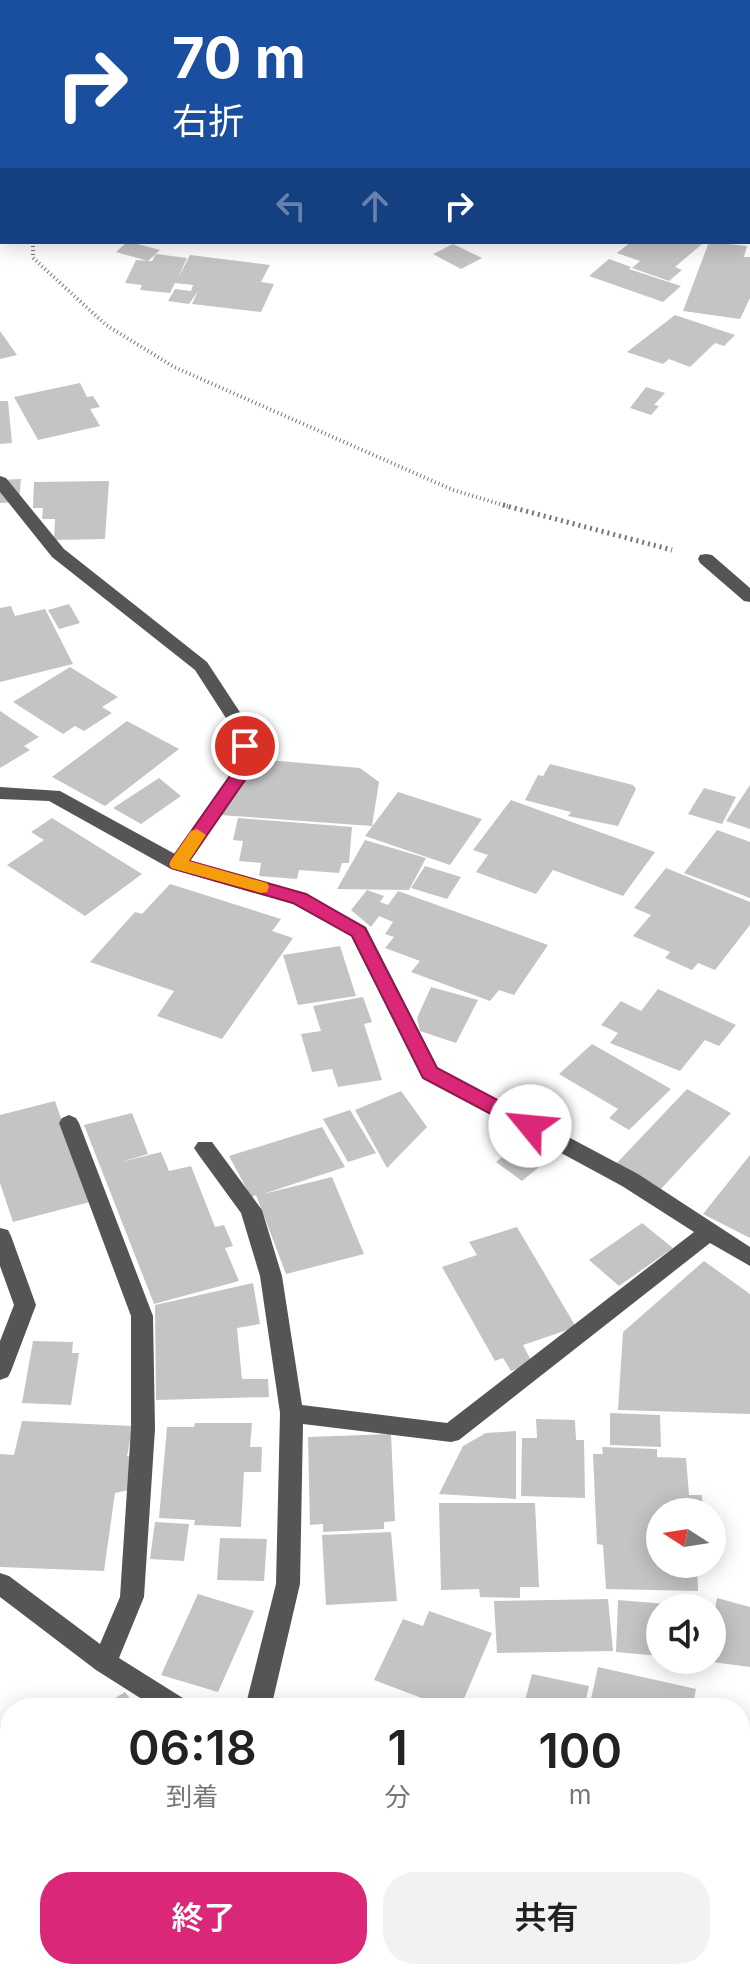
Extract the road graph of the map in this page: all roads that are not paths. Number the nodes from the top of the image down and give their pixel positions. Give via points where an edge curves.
1 (0, 481) edge
2 (706, 559) road end
3 (750, 597) edge
4 (0, 793) edge
5 (178, 864) junction
6 (69, 1123) dead end
7 (205, 1148) dead end
8 (709, 1232) junction
9 (0, 1236) edge
10 (750, 1258) edge
11 (0, 1371) edge
12 (292, 1413) junction
13 (0, 1583) edge
14 (105, 1662) junction
15 (161, 1698) edge
16 (260, 1698) edge

1 - 5 street via 58,553 201,666 242,729 248,764
2 - 3 street
4 - 5 street via 53,795
5 - 8 street via 300,899 359,932 430,1073 630,1180
6 - 14 street via 142,1316 143,1429 132,1597
7 - 12 street via 251,1210 271,1276
8 - 10 street
8 - 12 street via 451,1433
9 - 11 street via 25,1305
12 - 16 street via 288,1584
13 - 14 street
14 - 15 street

